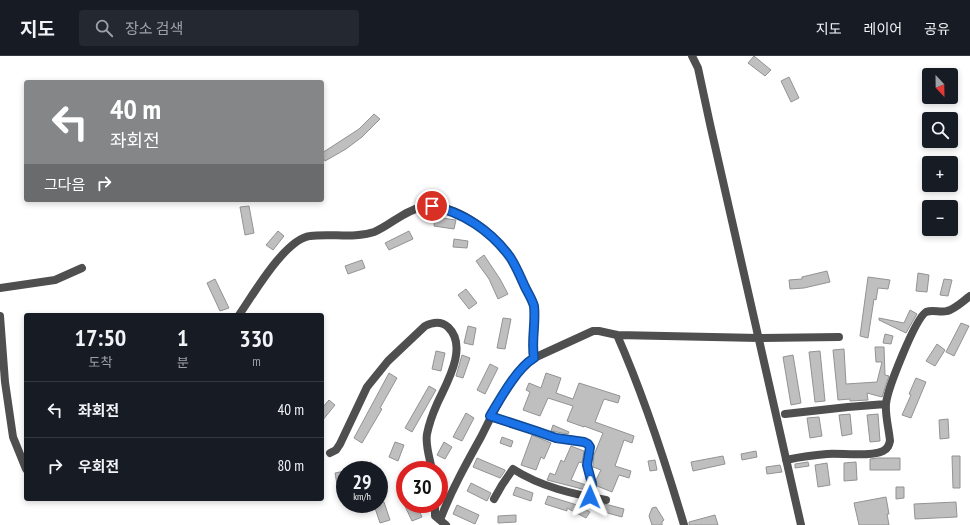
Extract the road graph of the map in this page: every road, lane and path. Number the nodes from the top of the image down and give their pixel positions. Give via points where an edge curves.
1 (692, 56) edge
2 (82, 268) dead end
3 (0, 288) edge
4 (970, 296) edge
5 (240, 313) edge
6 (0, 316) edge
7 (617, 335) junction
8 (839, 337) dead end
9 (759, 338) junction
10 (534, 358) junction
11 (886, 404) junction
12 (785, 414) dead end
13 (490, 416) junction
14 (330, 452) dead end
15 (786, 460) junction
16 (430, 461) edge
17 (24, 464) edge
18 (590, 497) junction
19 (494, 499) dead end
20 (606, 500) dead end
21 (435, 513) edge
22 (443, 523) edge
23 (684, 525) edge
24 (801, 525) edge

1 - 9 street via 698,68
2 - 3 street via 55,280
4 - 11 street via 949,310 932,310 922,315 904,351
5 - 10 street via 279,258 301,239 309,236 372,232 383,228 410,210 432,206 458,213 470,220 494,239 510,257 533,304
6 - 17 street via 12,437
7 - 9 street
7 - 10 street via 593,331
7 - 23 street via 655,435
8 - 9 street
9 - 15 street
10 - 13 street via 518,372
11 - 12 street
11 - 15 street via 890,441 885,450 879,453 808,455
13 - 18 street via 556,438 588,444 590,447 587,465 592,484
13 - 22 street via 448,499
14 - 16 street via 336,450 340,444 361,398 376,374 433,322 446,326 455,336 456,349 453,369 436,405 427,433
15 - 24 street
18 - 19 street via 546,487 513,469
18 - 20 street
21 - 22 street

